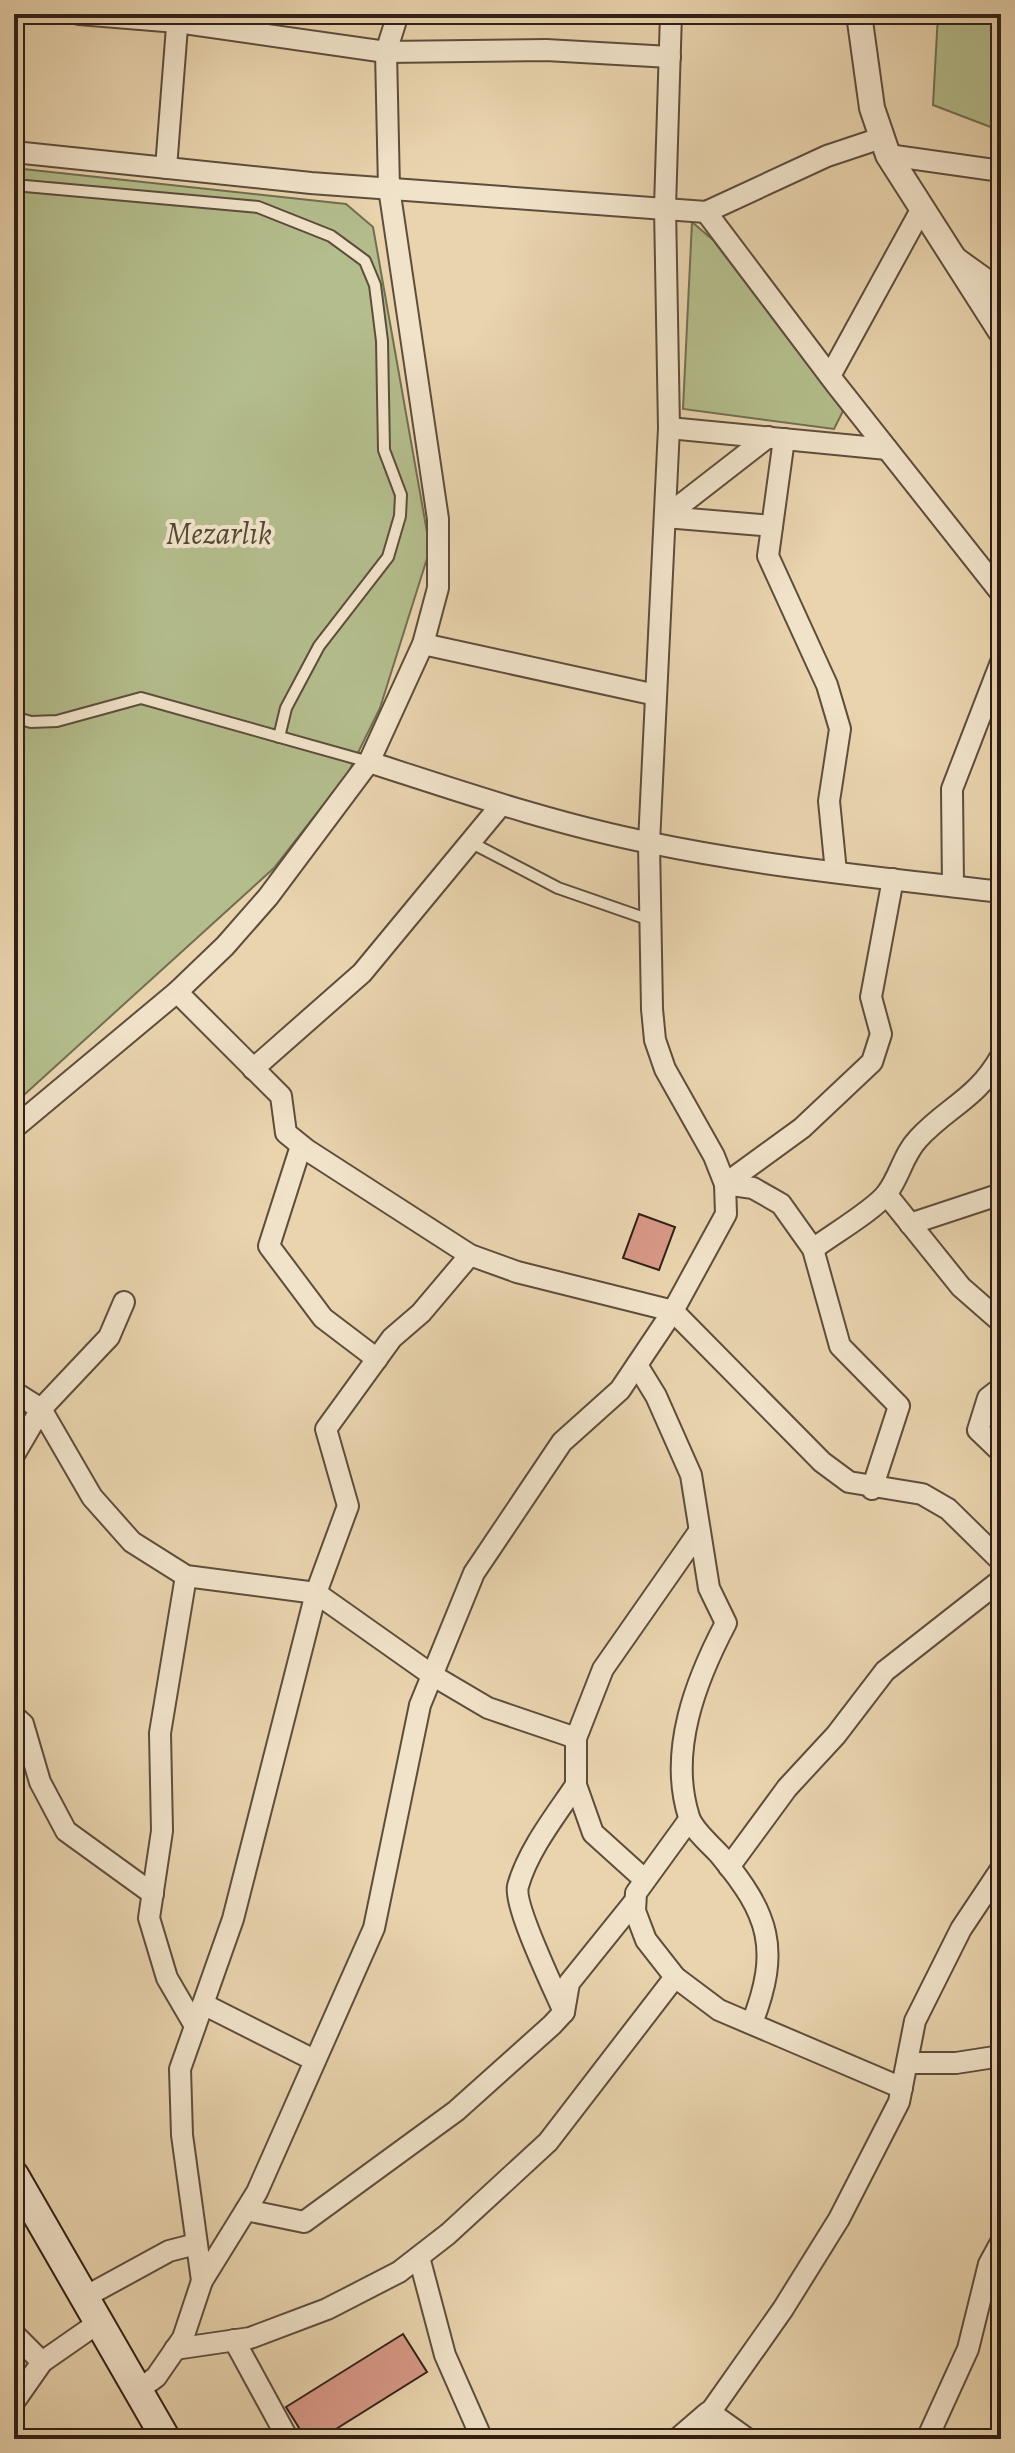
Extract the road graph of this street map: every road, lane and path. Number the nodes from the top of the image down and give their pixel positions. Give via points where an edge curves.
1 (79, 14) edge
2 (398, 14) edge
3 (671, 14) edge
4 (859, 14) edge
5 (178, 18) edge
6 (386, 52) junction
7 (670, 57) junction
8 (884, 146) junction
9 (14, 152) edge
10 (166, 168) junction
11 (1001, 171) edge
12 (14, 185) edge
13 (389, 188) junction
14 (665, 207) junction
15 (921, 210) junction
16 (706, 212) junction
17 (947, 251) junction
18 (1001, 290) edge
19 (1001, 332) edge
20 (830, 376) junction
21 (669, 428) junction
22 (776, 438) junction
23 (887, 449) junction
24 (665, 517) junction
25 (772, 526) junction
26 (1001, 593) edge
27 (423, 644) junction
28 (1001, 662) edge
29 (656, 695) junction
30 (14, 717) edge
31 (279, 737) junction
32 (369, 762) junction
33 (501, 805) junction
34 (470, 842) junction
35 (649, 843) junction
36 (836, 872) junction
37 (893, 879) junction
38 (953, 886) junction
39 (1001, 892) edge
40 (650, 920) junction
41 (177, 992) junction
42 (1001, 1056) edge
43 (253, 1069) junction
44 (14, 1128) edge
45 (301, 1146) junction
46 (725, 1184) junction
47 (1001, 1194) edge
48 (887, 1195) junction
49 (910, 1224) junction
50 (813, 1249) junction
51 (470, 1255) junction
52 (124, 1302) dead end
53 (673, 1311) junction
54 (1001, 1322) edge
55 (377, 1359) junction
56 (637, 1365) junction
57 (1001, 1388) edge
58 (14, 1392) edge
59 (41, 1409) junction
60 (1001, 1452) edge
61 (14, 1455) edge
62 (872, 1489) junction
63 (698, 1533) junction
64 (1001, 1561) edge
65 (186, 1576) junction
66 (1001, 1580) edge
67 (316, 1593) junction
68 (432, 1675) junction
69 (14, 1716) edge
70 (576, 1738) junction
71 (576, 1785) junction
72 (689, 1820) junction
73 (729, 1867) junction
74 (1001, 1869) edge
75 (645, 1880) junction
76 (153, 1894) junction
77 (635, 1901) junction
78 (675, 1977) junction
79 (203, 2004) junction
80 (564, 2012) junction
81 (752, 2023) junction
82 (195, 2026) junction
83 (1001, 2056) edge
84 (314, 2060) junction
85 (907, 2063) junction
86 (902, 2088) junction
87 (14, 2175) edge
88 (246, 2210) junction
89 (1001, 2242) edge
90 (196, 2244) junction
91 (419, 2257) junction
92 (202, 2281) junction
93 (83, 2298) junction
94 (98, 2323) junction
95 (14, 2334) edge
96 (234, 2340) junction
97 (175, 2349) junction
98 (42, 2362) junction
99 (137, 2391) junction
100 (14, 2402) edge
101 (709, 2414) junction
102 (166, 2439) edge
103 (288, 2439) edge
104 (482, 2439) edge
105 (680, 2439) edge
106 (744, 2439) edge
107 (927, 2439) edge

1 - 5 street
2 - 6 street
3 - 7 street
4 - 8 street via 872,108
5 - 6 street
5 - 10 street
6 - 7 street via 546,50
6 - 13 street
7 - 14 street
8 - 11 street
8 - 15 street
8 - 16 street via 827,156
9 - 10 street
10 - 13 street
12 - 31 lane via 258,207 331,236 365,261 375,285 382,341 384,450 401,495 400,516 388,557 319,646 286,708
13 - 14 street
13 - 27 street via 438,519 438,588
14 - 16 street
14 - 21 street
15 - 17 street
15 - 20 street
16 - 20 street
17 - 18 street
17 - 19 street
20 - 23 street
21 - 22 street
21 - 24 street
22 - 23 street
22 - 24 street
22 - 25 street
23 - 26 street
24 - 25 street
24 - 29 street
25 - 36 street via 768,556 821,671 840,729 829,801
27 - 29 street
27 - 32 street
28 - 38 street via 952,789
29 - 35 street
30 - 31 lane via 57,721 141,698
31 - 32 lane
32 - 33 street
32 - 41 street via 268,897
33 - 34 street
33 - 35 street
34 - 40 lane via 558,888
34 - 43 street via 362,973
35 - 36 street
35 - 40 street
36 - 37 street
37 - 38 street
37 - 46 street via 871,997 881,1034 872,1062 802,1128
38 - 39 street
40 - 46 street via 655,1040
41 - 43 street
41 - 44 street
42 - 48 street via 965,1103 919,1137
43 - 45 street via 281,1096 286,1133
45 - 51 street
45 - 55 street via 269,1246 323,1318
46 - 50 street via 753,1188 781,1204
46 - 53 street via 726,1214
47 - 49 street
48 - 49 street
48 - 50 street
49 - 54 street via 961,1287
50 - 62 street via 840,1346 899,1406
51 - 53 street
51 - 55 street
52 - 59 street via 109,1337
53 - 56 street
53 - 62 street via 822,1462 849,1482
55 - 67 street via 326,1429 348,1506
56 - 63 street via 691,1475
56 - 68 street via 620,1390 562,1442 474,1573
57 - 60 street via 988,1398 978,1430
58 - 59 street
59 - 61 street
59 - 65 street via 92,1497 132,1542
62 - 64 street via 896,1487 922,1494 948,1509
63 - 70 street via 603,1669
63 - 72 street via 709,1588 726,1623 689,1712 681,1769
65 - 67 street
65 - 76 street via 160,1733 162,1831
66 - 73 street via 885,1671
67 - 68 street
67 - 79 street via 233,1919
68 - 70 street via 488,1708
68 - 84 street via 420,1705 374,1928
69 - 76 street via 23,1724 40,1782 66,1831
70 - 71 street
71 - 75 street via 593,1833
71 - 80 street via 546,1829 517,1888
72 - 73 street
72 - 75 street
73 - 81 street via 764,1921 769,1941 765,1989
74 - 85 street via 961,1929 915,2021
75 - 77 street
76 - 82 street via 149,1918 167,1978
77 - 78 street via 646,1940
77 - 80 street via 569,1983
78 - 81 street via 719,2010
78 - 91 street via 548,2142
79 - 82 street
79 - 84 street
80 - 88 street via 456,2111 304,2222
81 - 86 street
82 - 90 street via 180,2069 182,2135
83 - 85 street
84 - 88 street
85 - 86 street
86 - 101 street via 839,2219
87 - 93 main road
88 - 92 street
89 - 107 street via 989,2264 968,2349
90 - 92 street
90 - 93 street via 169,2251
91 - 96 street via 327,2309
91 - 104 street via 445,2355
92 - 97 street
93 - 94 main road
94 - 98 street
94 - 99 main road
95 - 98 street
96 - 97 street
96 - 103 street
97 - 99 street via 156,2377
98 - 100 street
99 - 102 main road
101 - 105 street
101 - 106 street

